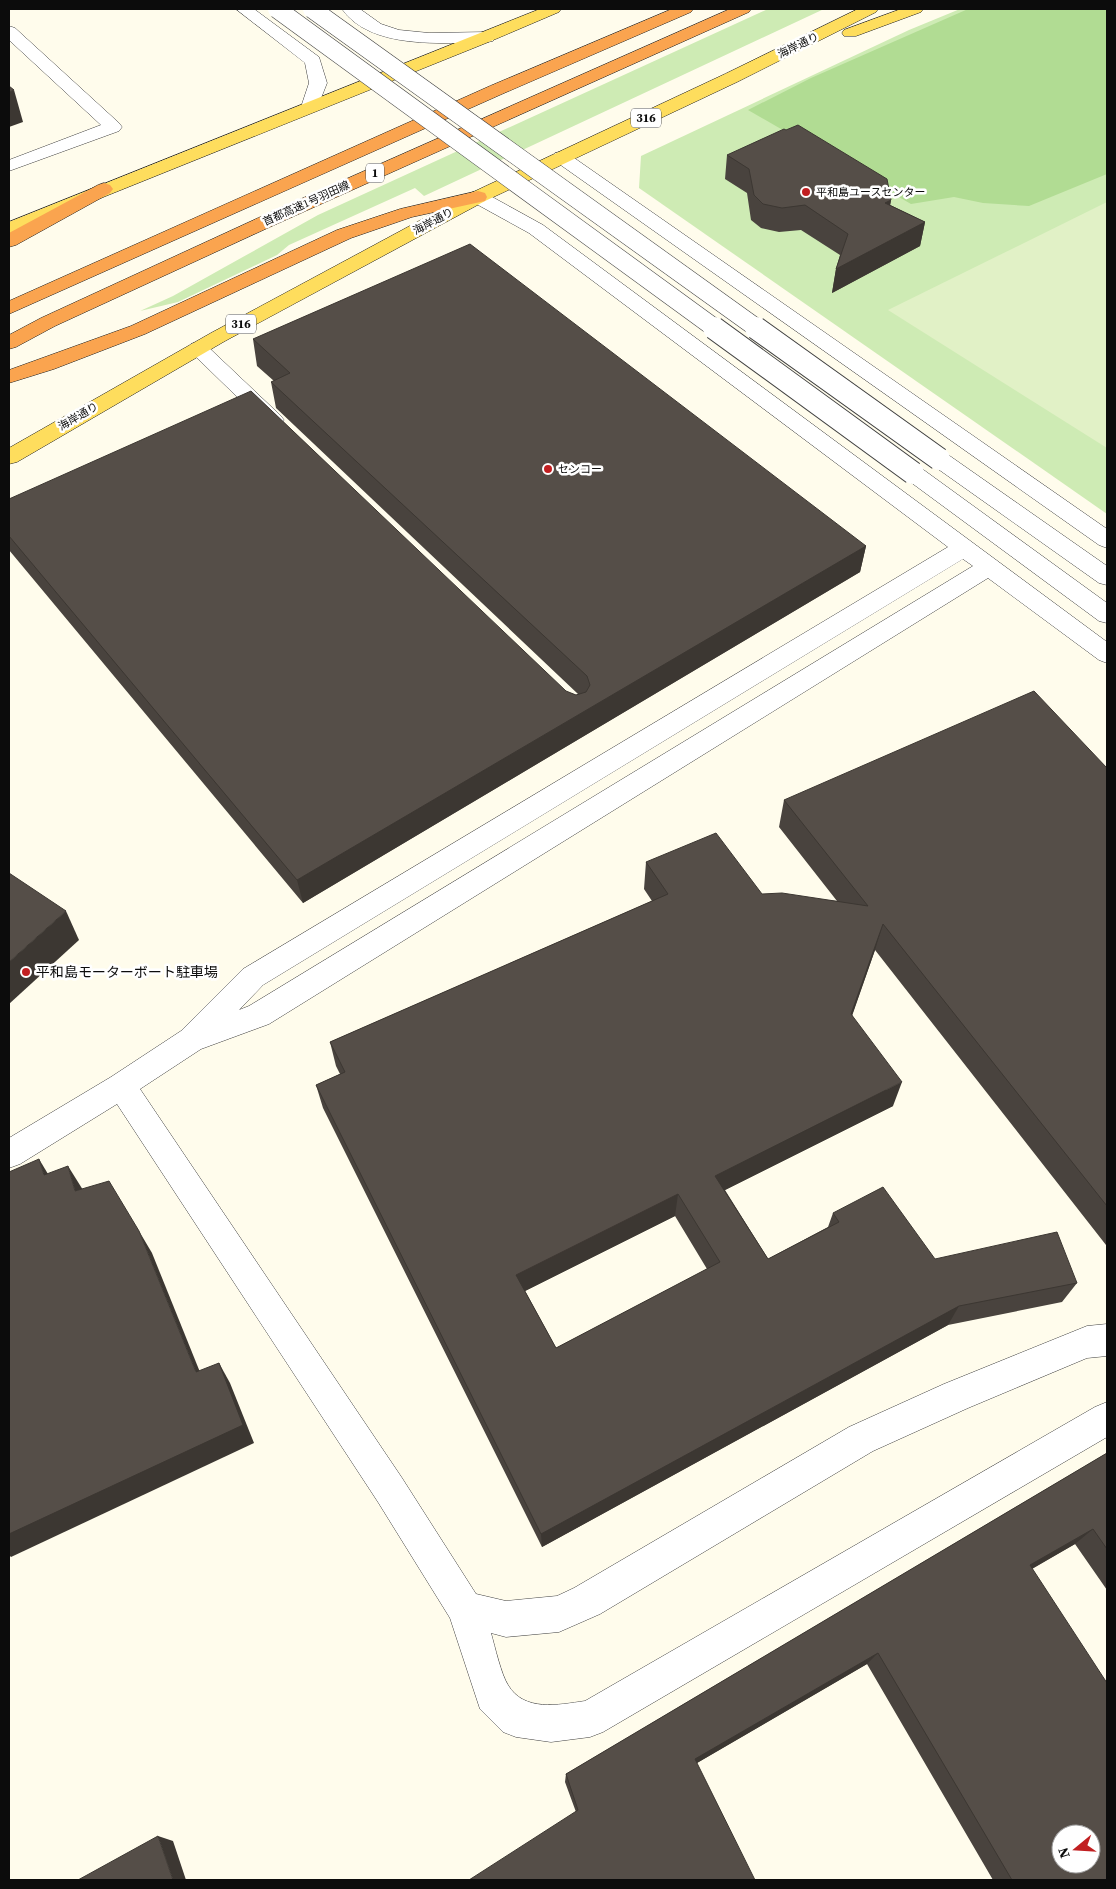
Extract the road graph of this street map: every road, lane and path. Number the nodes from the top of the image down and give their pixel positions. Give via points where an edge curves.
1 (244, 9) edge
2 (277, 9) edge
3 (312, 9) edge
4 (350, 9) edge
5 (553, 9) edge
6 (685, 9) edge
7 (744, 9) edge
8 (870, 9) edge
9 (914, 9) edge
10 (9, 31) edge
11 (487, 37) junction
12 (732, 78) junction
13 (310, 107) junction
14 (561, 158) junction
15 (9, 166) edge
16 (104, 189) junction
17 (478, 197) junction
18 (265, 222) junction
19 (9, 229) edge
20 (9, 241) edge
21 (9, 308) edge
22 (60, 337) dead end
23 (9, 343) edge
24 (43, 346) dead end
25 (198, 348) junction
26 (9, 367) edge
27 (9, 377) edge
28 (285, 432) edge
29 (9, 457) edge
30 (1107, 540) edge
31 (964, 547) junction
32 (990, 566) junction
33 (1107, 577) edge
34 (1107, 615) edge
35 (1107, 654) edge
36 (190, 1040) junction
37 (121, 1086) junction
38 (9, 1154) edge
39 (1107, 1340) edge
40 (1107, 1419) edge
41 (465, 1609) junction

1 - 13 street via 313,61 318,83
2 - 34 street, bridge
3 - 33 street, bridge
4 - 11 street via 376,28 396,34
5 - 11 main road
6 - 21 highway, 首都高速1号羽田線 / 1
7 - 18 highway, 首都高速1号羽田線 / 1
8 - 12 main road, 海岸通り / 316
9 - 12 main road
10 - 15 street via 113,127
11 - 13 main road
12 - 14 main road, 海岸通り / 316
13 - 16 main road
14 - 17 main road, 海岸通り / 316
14 - 30 street
16 - 19 main road
16 - 20 highway
17 - 25 main road, 海岸通り / 316
17 - 27 highway via 407,213 358,229 138,330
17 - 31 street via 536,229
18 - 22 highway
18 - 23 highway, 首都高速1号羽田線 / 1
24 - 26 highway
25 - 28 street
25 - 29 main road, 海岸通り / 316
31 - 32 street
31 - 36 street via 253,977
32 - 35 street
32 - 36 street via 259,1015
36 - 37 street
37 - 38 street
37 - 41 street
39 - 41 street via 1087,1342 860,1439 587,1601 559,1614 506,1619
40 - 41 street via 590,1719 551,1724 516,1718 492,1696

